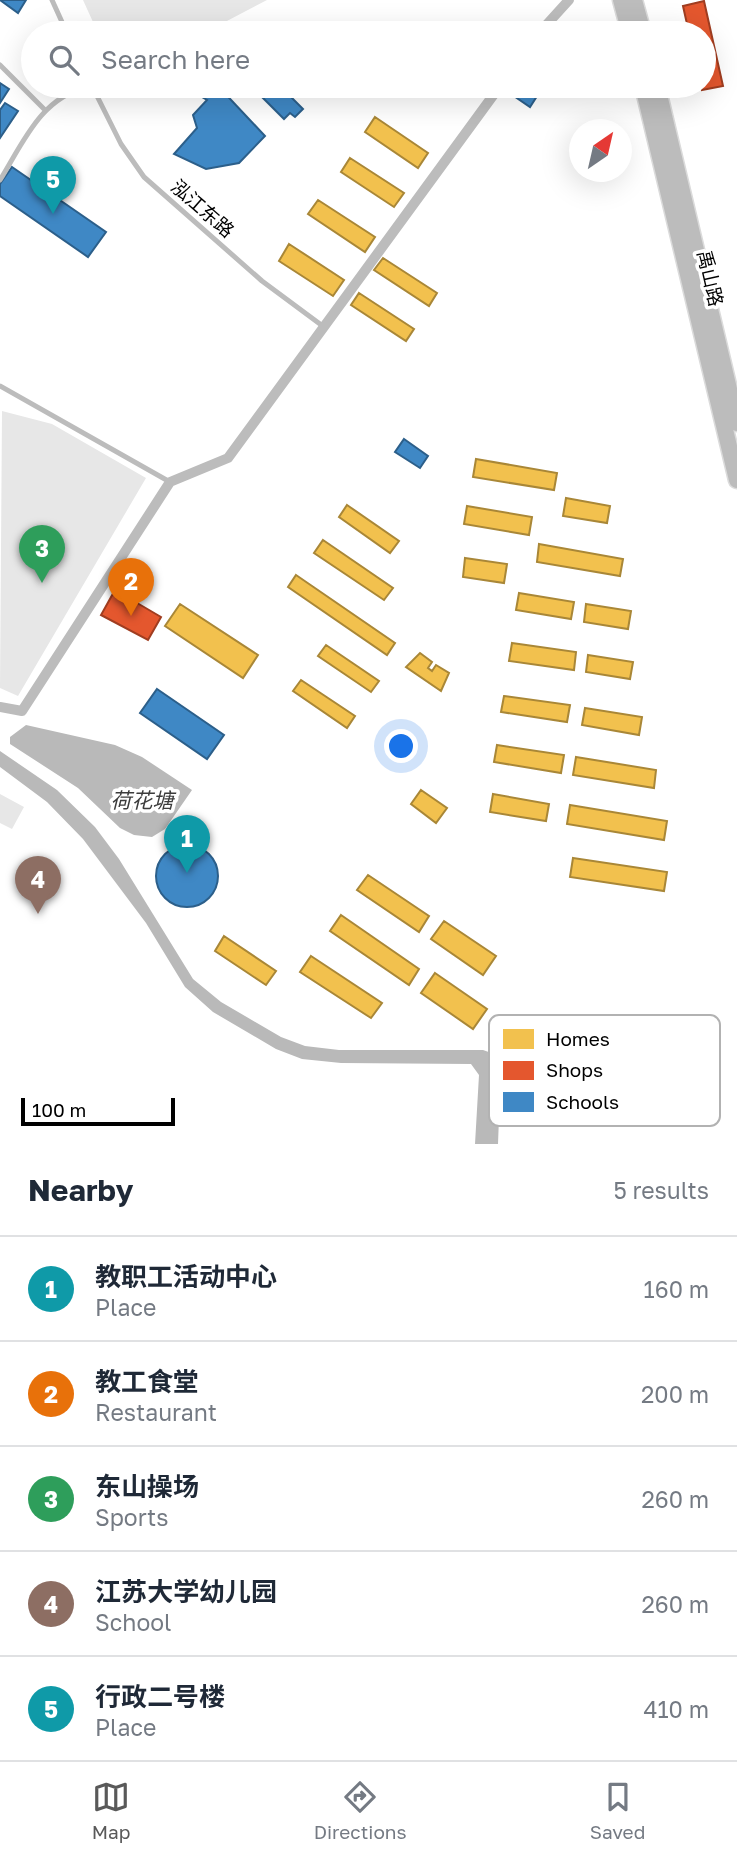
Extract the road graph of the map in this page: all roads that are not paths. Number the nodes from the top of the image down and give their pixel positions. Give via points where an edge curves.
1 (52, 0) edge
2 (569, 0) edge
3 (621, 0) edge
4 (634, 0) edge
5 (62, 21) edge
6 (550, 21) edge
7 (627, 21) edge
8 (640, 21) edge
9 (0, 65) edge
10 (21, 86) edge
11 (33, 98) edge
12 (60, 98) edge
13 (96, 98) edge
14 (491, 98) edge
15 (646, 98) edge
16 (660, 98) edge
17 (44, 109) junction
18 (0, 180) edge
19 (324, 328) junction
20 (0, 386) edge
21 (737, 422) edge
22 (737, 480) edge
23 (170, 482) junction
24 (0, 707) edge

1 - 5 lane
2 - 6 street
3 - 7 main road
4 - 8 main road
9 - 10 lane
11 - 17 lane
12 - 17 lane
13 - 19 lane, 泓江东路 via 144,177 262,281
14 - 19 street
15 - 22 main road, 禹山路
16 - 21 main road, 禹山路
17 - 18 lane
19 - 23 street via 228,458
20 - 23 lane
23 - 24 street via 22,711

